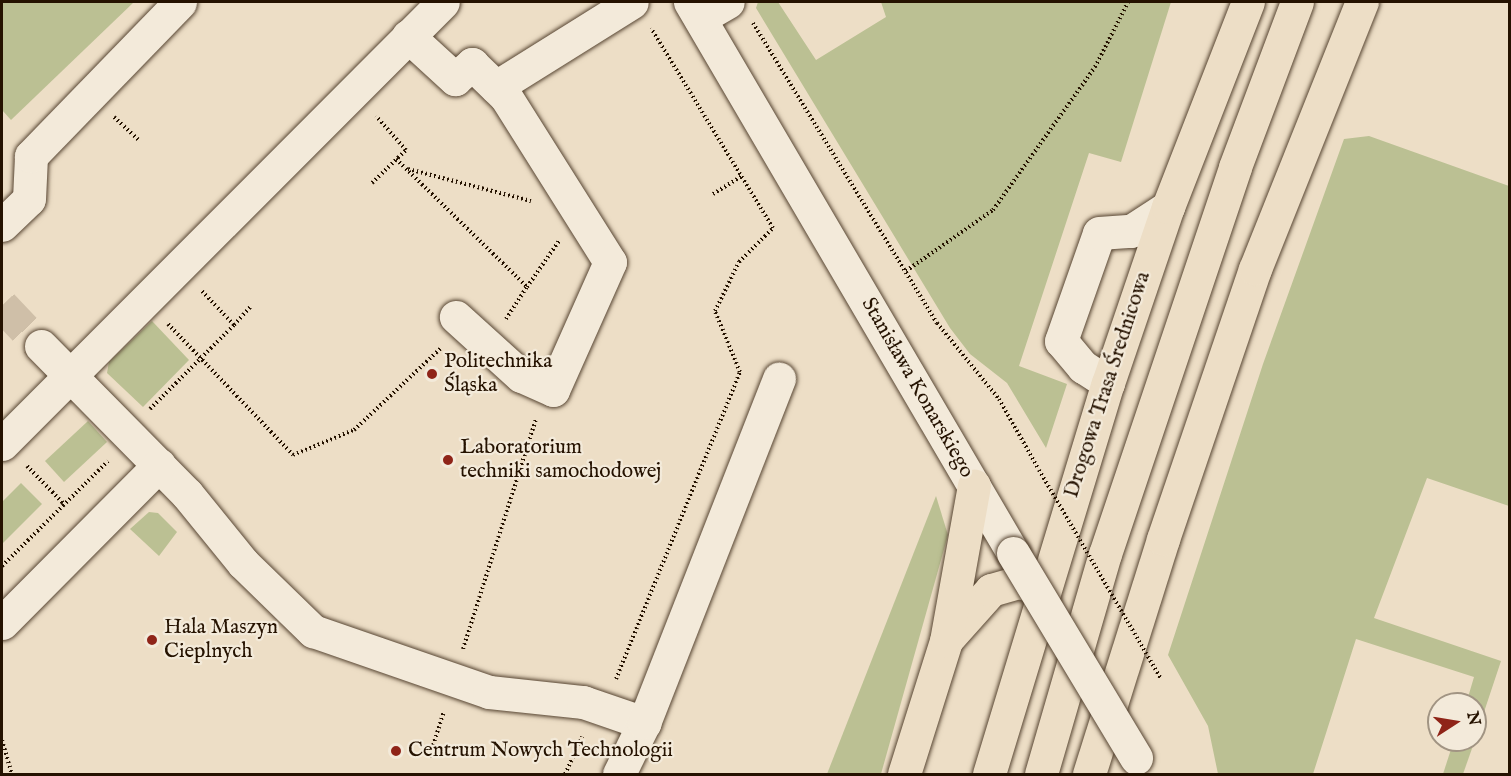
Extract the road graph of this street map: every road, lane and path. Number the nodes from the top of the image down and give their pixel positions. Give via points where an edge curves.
1 (180, 2) edge
2 (443, 2) edge
3 (1128, 2) edge
4 (1248, 2) edge
5 (1297, 2) edge
6 (1362, 2) edge
7 (695, 10) edge
8 (640, 11) edge
9 (740, 11) edge
10 (408, 36) junction
11 (496, 87) junction
12 (371, 110) dead end
13 (107, 111) dead end
14 (138, 139) dead end
15 (396, 159) junction
16 (407, 168) junction
17 (742, 176) junction
18 (372, 183) dead end
19 (713, 194) dead end
20 (1168, 207) junction
21 (581, 216) junction
22 (2, 225) edge
23 (906, 271) junction
24 (195, 284) dead end
25 (527, 287) junction
26 (251, 306) dead end
27 (162, 317) dead end
28 (456, 317) dead end
29 (234, 325) junction
30 (482, 341) junction
31 (41, 346) tunnel mouth
32 (200, 358) junction
33 (68, 374) junction
34 (779, 378) dead end
35 (1108, 383) junction
36 (546, 387) junction
37 (144, 415) dead end
38 (2, 444) edge
39 (117, 452) dead end
40 (159, 465) junction
41 (32, 472) dead end
42 (974, 486) junction
43 (64, 504) junction
44 (2, 566) edge
45 (1034, 586) junction
46 (2, 623) edge
47 (946, 641) junction
48 (1161, 679) dead end
49 (453, 680) junction
50 (602, 707) junction
51 (644, 723) junction
52 (2, 740) edge
53 (429, 758) dead end
54 (1141, 766) edge
55 (12, 774) edge
56 (565, 774) edge
57 (619, 774) edge
58 (904, 774) edge
59 (989, 774) edge
60 (1041, 774) edge
61 (1089, 774) edge

1 - 22 street via 31,156 29,199
2 - 10 street
3 - 23 path via 1095,67 993,210
4 - 20 main road, Drogowa Trasa Średnicowa
5 - 60 main road via 1235,167 1105,554
6 - 61 main road via 1255,270 1162,539
7 - 9 street
7 - 42 street, Stanisława Konarskiego
8 - 11 street
8 - 17 path
9 - 23 path
10 - 11 street via 455,79 471,64
10 - 33 street
11 - 21 street
12 - 15 path via 406,150
13 - 14 path
15 - 16 path
15 - 18 path
16 - 21 path
16 - 25 path
17 - 19 path
17 - 50 path via 773,228 739,262 715,311 740,372
20 - 35 main road, Drogowa Trasa Średnicowa
20 - 35 street via 1131,231 1099,233 1061,341 1083,367
21 - 25 path via 568,227
21 - 36 street via 610,262 553,390
23 - 48 path, bridge via 948,339 999,399
24 - 29 path
25 - 30 path via 506,320
26 - 29 path
27 - 32 path
28 - 30 street
29 - 32 path
30 - 32 path via 459,362 442,347 354,430 293,455
30 - 36 street via 521,376
31 - 33 street
32 - 37 path
33 - 38 street
33 - 40 street
34 - 51 street
35 - 59 main road, Drogowa Trasa Średnicowa
36 - 49 path
39 - 43 path
40 - 46 street
40 - 49 street via 226,546 314,631
41 - 43 path
42 - 45 street, Stanisława Konarskiego, bridge
42 - 47 main road
43 - 44 path
45 - 47 main road via 1019,582 991,590
45 - 54 street, Stanisława Konarskiego, bridge
47 - 58 main road
49 - 50 street via 489,692
49 - 53 path
50 - 51 street
50 - 56 path via 579,742
51 - 57 street
52 - 55 path

